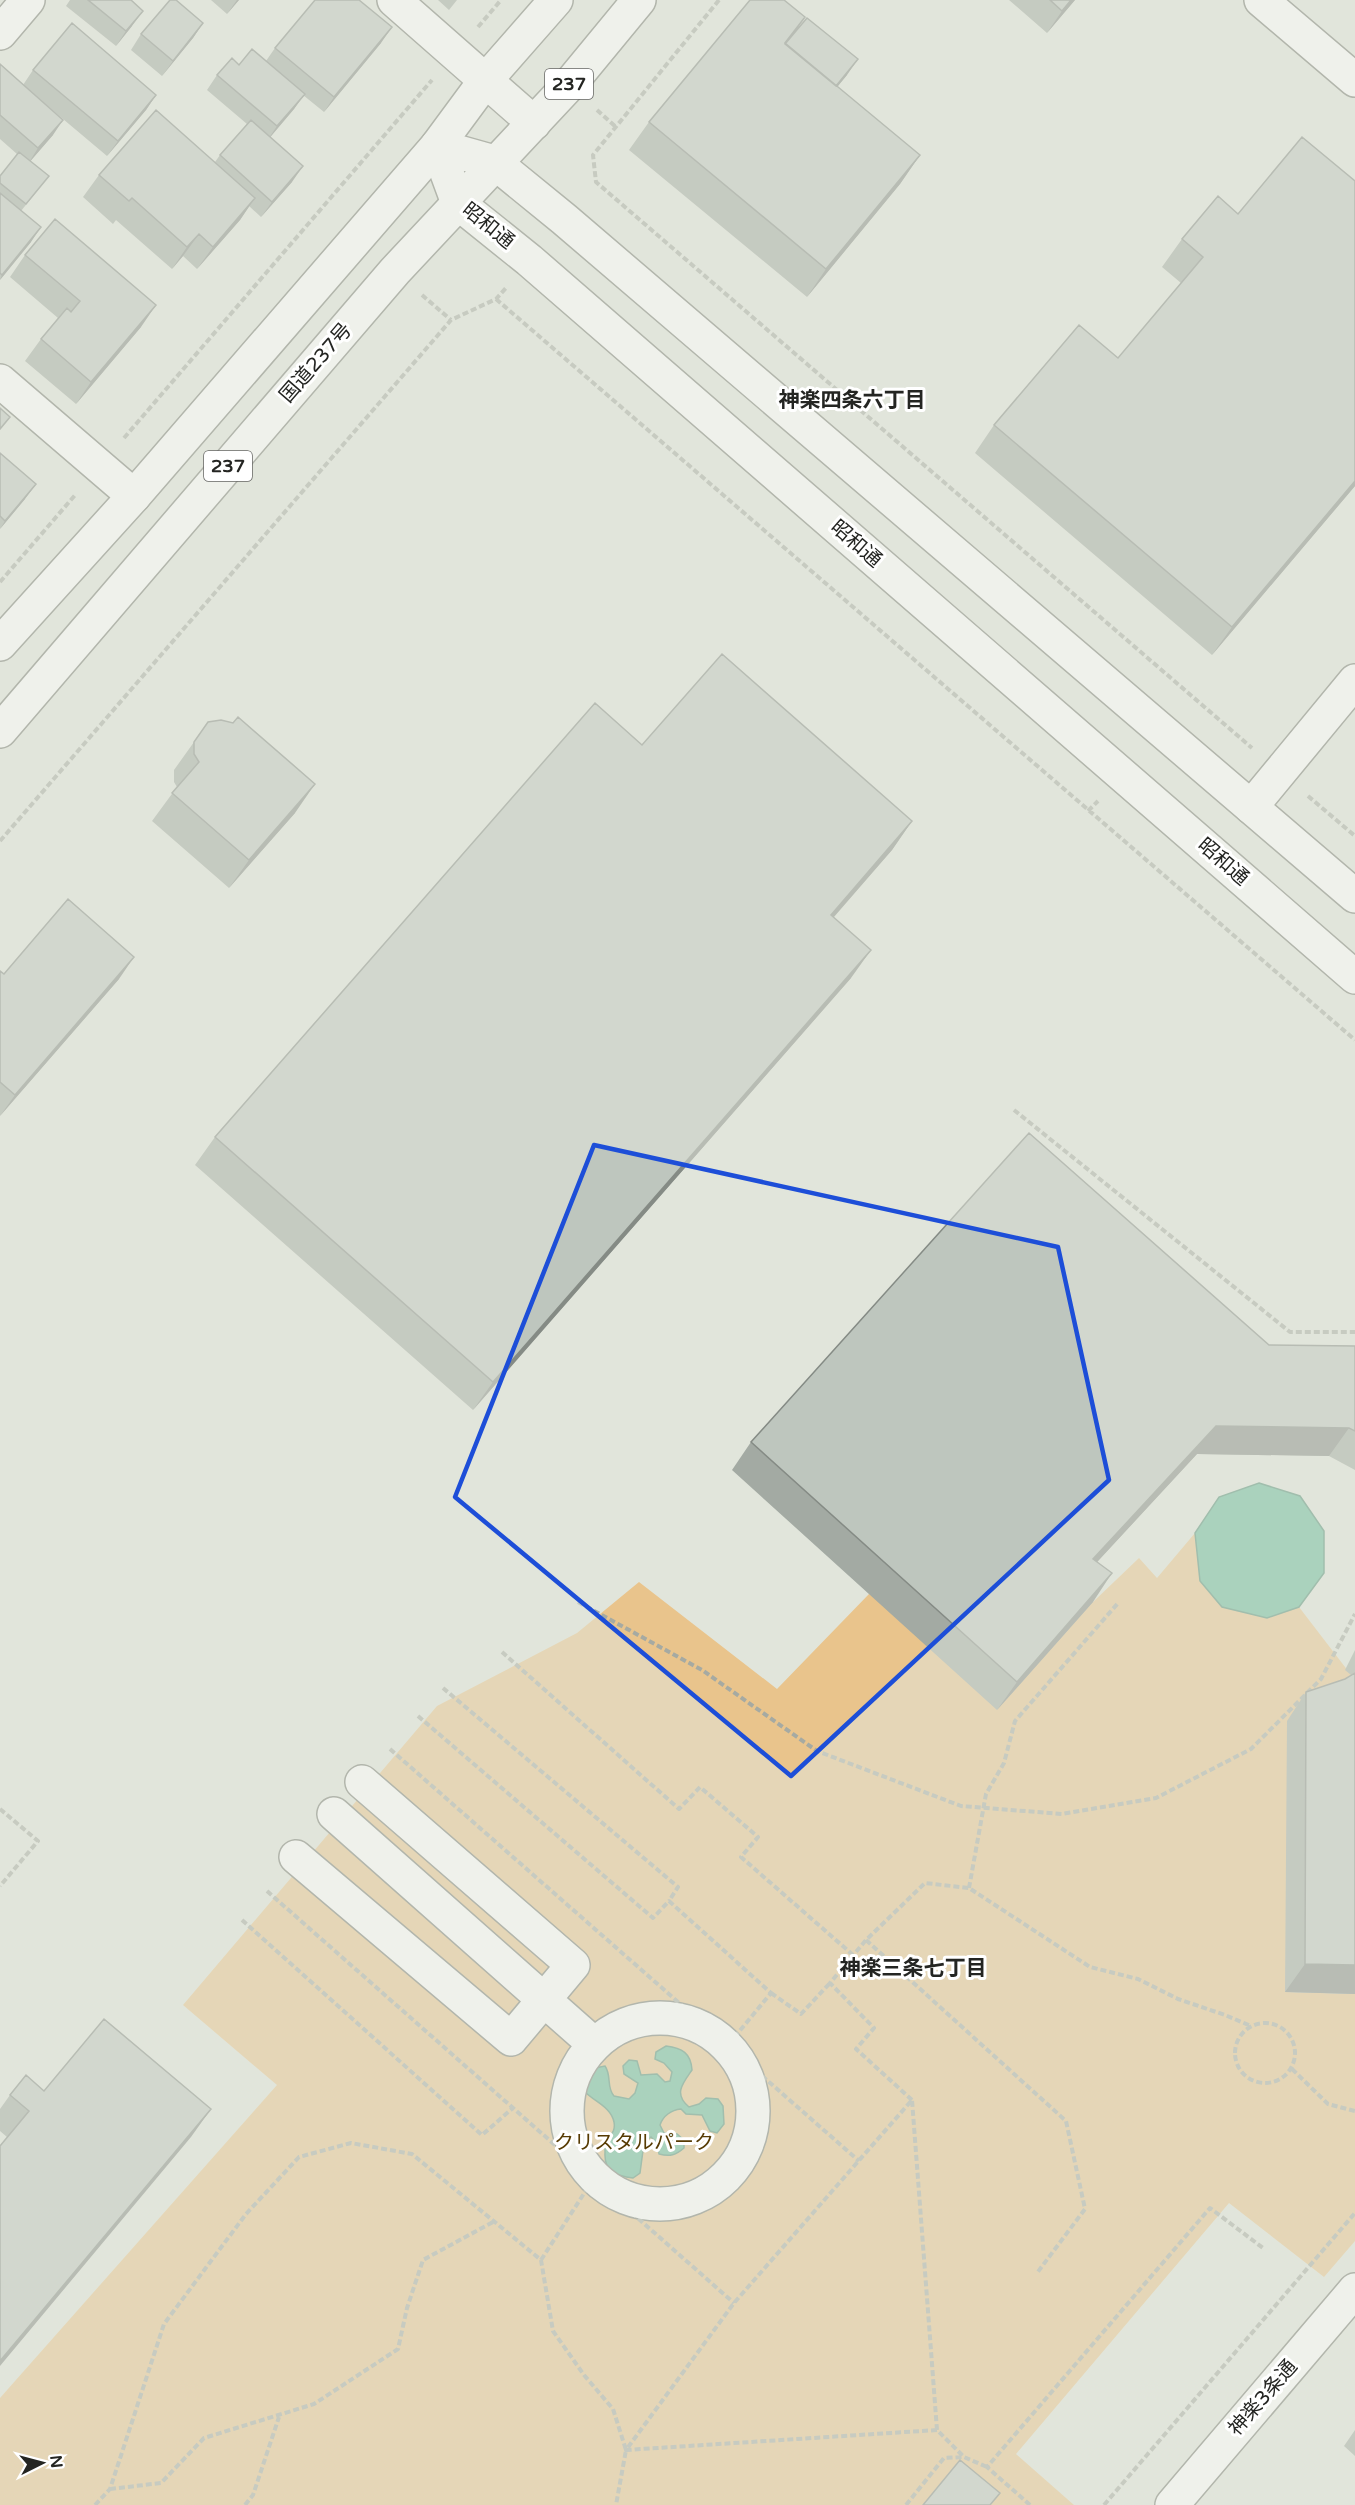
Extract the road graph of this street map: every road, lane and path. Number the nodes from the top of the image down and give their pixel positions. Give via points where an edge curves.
1 (27, 0) edge
2 (394, 0) edge
3 (501, 0) edge
4 (556, 0) edge
5 (639, 0) edge
6 (719, 0) edge
7 (1261, 0) edge
8 (0, 33) edge
9 (456, 52) junction
10 (1355, 80) edge
11 (485, 81) junction
12 (534, 123) junction
13 (437, 146) junction
14 (494, 162) junction
15 (458, 203) junction
16 (0, 381) edge
17 (99, 466) junction
18 (134, 496) junction
19 (0, 582) edge
20 (0, 644) edge
21 (1355, 681) edge
22 (0, 731) edge
23 (1280, 772) junction
24 (1251, 807) junction
25 (1355, 836) edge
26 (0, 841) edge
27 (1355, 896) edge
28 (1355, 977) edge
29 (1355, 1040) edge
30 (1014, 1110) dead end
31 (1355, 1332) edge
32 (578, 1602) dead end
33 (1119, 1602) dead end
34 (1355, 1614) edge
35 (502, 1652) dead end
36 (443, 1688) dead end
37 (418, 1716) dead end
38 (390, 1749) dead end
39 (362, 1782) dead end
40 (0, 1809) edge
41 (334, 1814) dead end
42 (296, 1857) dead end
43 (0, 1886) edge
44 (969, 1888) junction
45 (267, 1891) dead end
46 (669, 1901) junction
47 (242, 1920) dead end
48 (866, 1940) junction
49 (853, 1956) junction
50 (830, 1983) junction
51 (771, 1993) junction
52 (1251, 2026) junction
53 (594, 2044) junction
54 (728, 2045) junction
55 (1292, 2069) junction
56 (912, 2100) junction
57 (514, 2107) junction
58 (1355, 2111) edge
59 (859, 2161) junction
60 (594, 2178) junction
61 (1355, 2213) edge
62 (494, 2222) junction
63 (1263, 2248) dead end
64 (541, 2260) junction
65 (1037, 2273) dead end
66 (1355, 2290) edge
67 (734, 2303) junction
68 (279, 2416) junction
69 (937, 2430) junction
70 (626, 2450) junction
71 (964, 2457) junction
72 (987, 2467) junction
73 (110, 2489) junction
74 (95, 2505) edge
75 (245, 2505) edge
76 (616, 2505) edge
77 (906, 2505) edge
78 (1030, 2505) edge
79 (1104, 2505) edge
80 (1172, 2505) edge

1 - 8 main road
2 - 9 main road
3 - 9 path
4 - 11 main road, 237
5 - 12 main road, 国道237号 / 237
6 - 23 path via 593,155 596,182
7 - 10 main road
9 - 11 main road
9 - 17 path
11 - 12 main road
11 - 13 main road, 237
12 - 14 main road, 国道237号 / 237
13 - 14 main road
13 - 15 main road, 昭和通
13 - 18 main road, 237
14 - 15 main road, 国道237号 / 237
14 - 24 main road
15 - 22 main road, 国道237号 / 237 via 387,280
15 - 28 main road, 昭和通 via 529,260
16 - 17 main road
17 - 18 main road
17 - 19 path
18 - 20 main road, 237
21 - 23 main road
23 - 24 main road
23 - 25 path
24 - 27 main road
26 - 29 path via 451,320 496,300
30 - 31 path via 1290,1332
32 - 34 path via 702,1670 817,1751 961,1806 1062,1814 1156,1798 1251,1749 1322,1679
33 - 44 path via 1015,1721 1004,1763 986,1794
35 - 49 path via 679,1809 700,1787 758,1837 741,1857
36 - 46 path via 678,1887
37 - 46 path via 653,1918
38 - 54 path
39 - 42 main road via 573,1965 511,2039
40 - 43 path via 38,1841
41 - 53 main road
44 - 48 path via 925,1883
44 - 52 path via 1090,1967 1138,1979 1178,2000
45 - 57 path
46 - 51 path
47 - 57 path via 482,2135
48 - 49 path
48 - 65 path via 1066,2121 1085,2209
49 - 50 path
50 - 51 path via 801,2014
50 - 56 path via 874,2028 856,2049
51 - 54 path
52 - 55 path via 1270,2023 1287,2032 1296,2050
52 - 55 path via 1237,2041 1240,2071 1256,2083 1266,2084 1277,2082
53 - 54 main road via 619,2027 646,2019 676,2019 704,2028
53 - 60 main road via 577,2068 568,2096 568,2126 577,2154
54 - 59 path
54 - 60 main road via 746,2072 754,2104 751,2136 737,2166 714,2189 684,2203 652,2205 621,2197
55 - 58 path via 1328,2104
56 - 59 path
56 - 69 path
57 - 60 path
59 - 67 path
60 - 64 path
60 - 67 path
61 - 79 path
62 - 64 path
62 - 68 path via 423,2260 398,2349 314,2404
62 - 73 path via 412,2154 351,2143 299,2157 246,2214 164,2324
63 - 72 path via 1210,2208
64 - 70 path via 553,2331 613,2409
66 - 80 main road, 神楽3条通
67 - 70 path
68 - 73 path via 204,2438 161,2483
68 - 75 path via 254,2495
69 - 70 path
69 - 71 path
70 - 76 path
71 - 72 path
71 - 77 path via 944,2458
72 - 78 path
73 - 74 path

